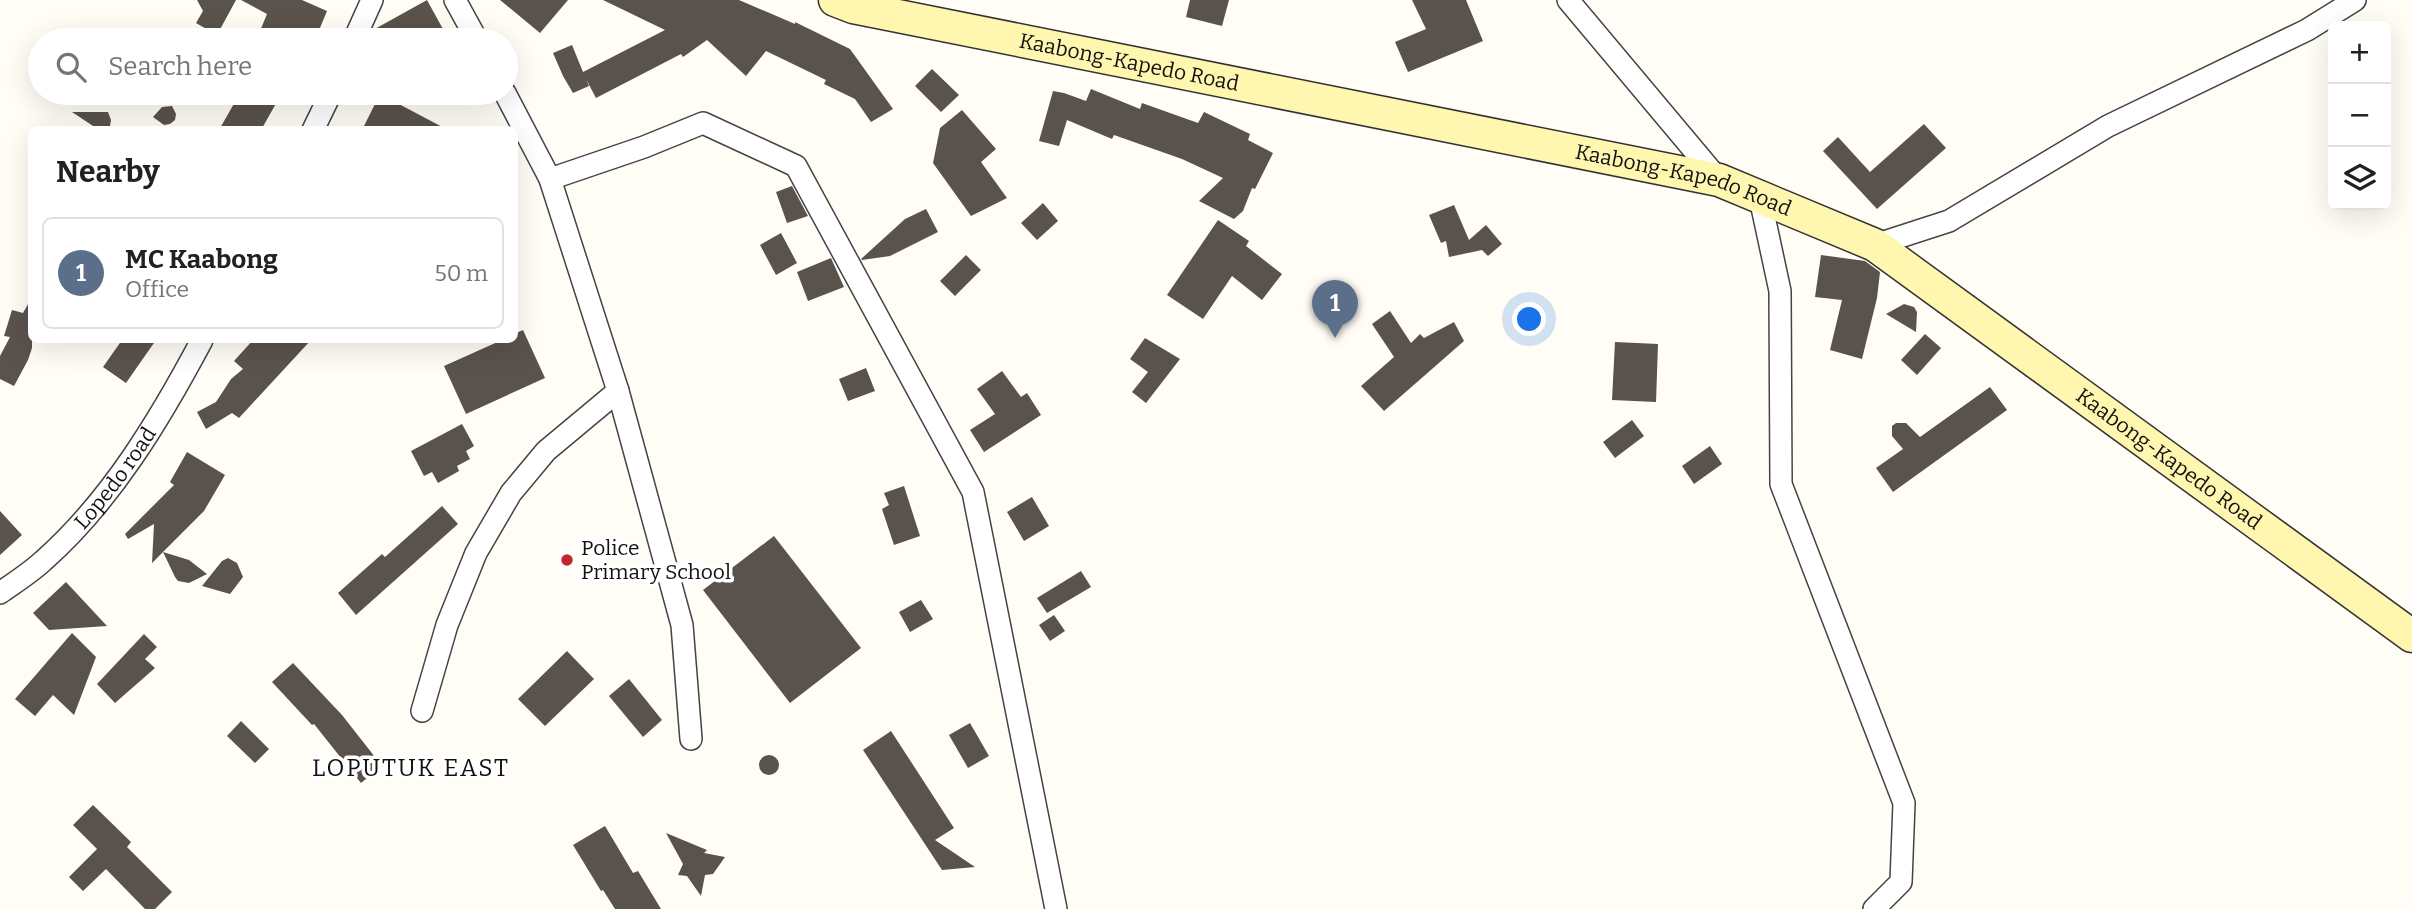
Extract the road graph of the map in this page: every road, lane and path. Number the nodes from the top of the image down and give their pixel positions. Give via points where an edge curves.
1 (372, 0) edge
2 (455, 0) edge
3 (835, 0) edge
4 (1568, 0) edge
5 (2355, 0) edge
6 (359, 28) edge
7 (470, 28) edge
8 (325, 105) edge
9 (511, 105) edge
10 (315, 126) edge
11 (550, 178) junction
12 (1719, 180) junction
13 (1760, 198) junction
14 (1875, 245) junction
15 (200, 343) edge
16 (618, 391) junction
17 (0, 593) edge
18 (2412, 636) edge
19 (422, 711) dead end
20 (691, 739) dead end
21 (1056, 909) edge
22 (1874, 909) edge

1 - 6 street
2 - 7 street
3 - 12 main road, Kaabong-Kapedo Road
4 - 12 street
5 - 14 street via 2307,30 2108,126 1948,221
8 - 10 street
9 - 11 street
11 - 16 street
11 - 21 street via 703,123 796,166 973,492
12 - 13 main road, Kaabong-Kapedo Road
13 - 14 main road, Kaabong-Kapedo Road
13 - 22 street via 1780,291 1781,484 1904,803 1901,882
14 - 18 main road, Kaabong-Kapedo Road
15 - 17 street, Lopedo road via 170,400 100,503 43,561
16 - 19 street via 546,451 511,493 476,553 447,625
16 - 20 street via 682,625

